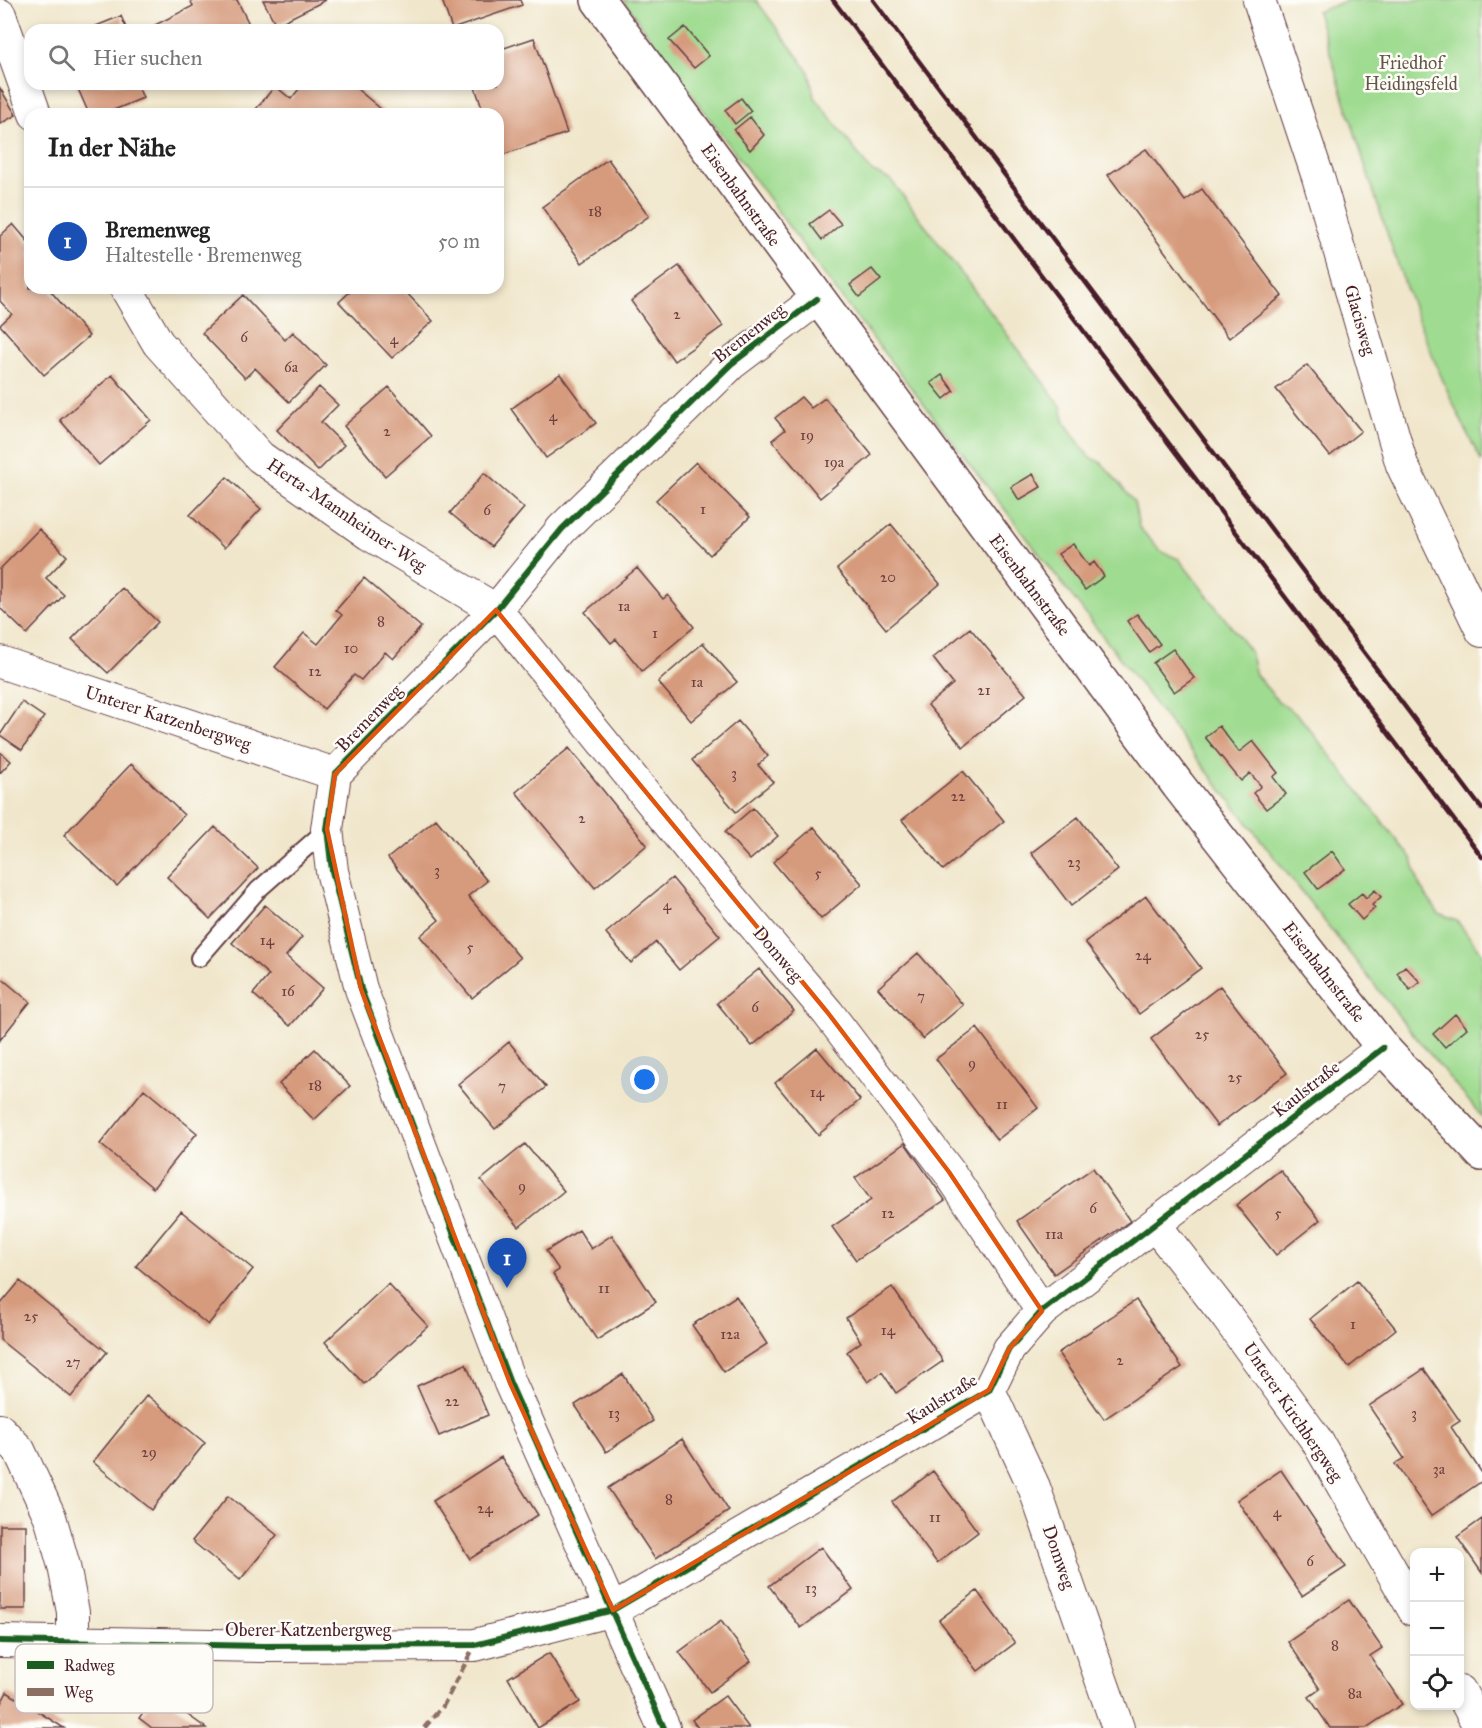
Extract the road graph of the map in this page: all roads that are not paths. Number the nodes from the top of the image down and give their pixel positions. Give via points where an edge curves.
1 (598, 0) edge
2 (1259, 0) edge
3 (0, 15) edge
4 (24, 83) edge
5 (27, 90) edge
6 (33, 108) edge
7 (129, 294) edge
8 (817, 299) junction
9 (496, 610) junction
10 (1482, 631) edge
11 (0, 662) edge
12 (335, 774) junction
13 (327, 829) junction
14 (199, 958) dead end
15 (1383, 1048) junction
16 (1482, 1154) edge
17 (1155, 1225) junction
18 (1042, 1311) junction
19 (989, 1390) junction
20 (0, 1430) edge
21 (1410, 1603) edge
22 (613, 1610) junction
23 (0, 1641) edge
24 (72, 1642) junction
25 (168, 1644) edge
26 (213, 1645) edge
27 (1464, 1698) edge
28 (664, 1728) edge
29 (1118, 1728) edge
30 (1480, 1728) edge

1 - 8 street, Eisenbahnstraße
2 - 10 street, Glacisweg via 1318,177 1402,465
3 - 4 street
5 - 6 street
7 - 9 street, Herta-Mannheimer-Weg via 158,343 260,457 369,534
8 - 9 street, Bremenweg via 731,364 562,529
8 - 15 street, Eisenbahnstraße via 1178,785
9 - 12 street, Bremenweg
9 - 18 street, Domweg via 828,1013 949,1172
11 - 12 street, Unterer Katzenbergweg
12 - 13 street, Bremenweg
13 - 14 lane via 258,890
13 - 22 street, Bremenweg via 332,871 361,989 510,1383
15 - 16 street, Eisenbahnstraße
15 - 17 street, Kaulstraße
17 - 18 street, Kaulstraße
17 - 21 street, Unterer Kirchbergweg via 1317,1441
18 - 19 street, Kaulstraße via 1009,1349
19 - 22 street, Kaulstraße
19 - 29 street, Domweg via 1034,1487
20 - 24 street via 20,1450 50,1517 73,1612
22 - 26 street, Oberer Katzenbergweg via 475,1645
22 - 28 street, Bremenweg
23 - 24 street, Oberer Katzenbergweg
24 - 25 street, Oberer Katzenbergweg
27 - 30 street

